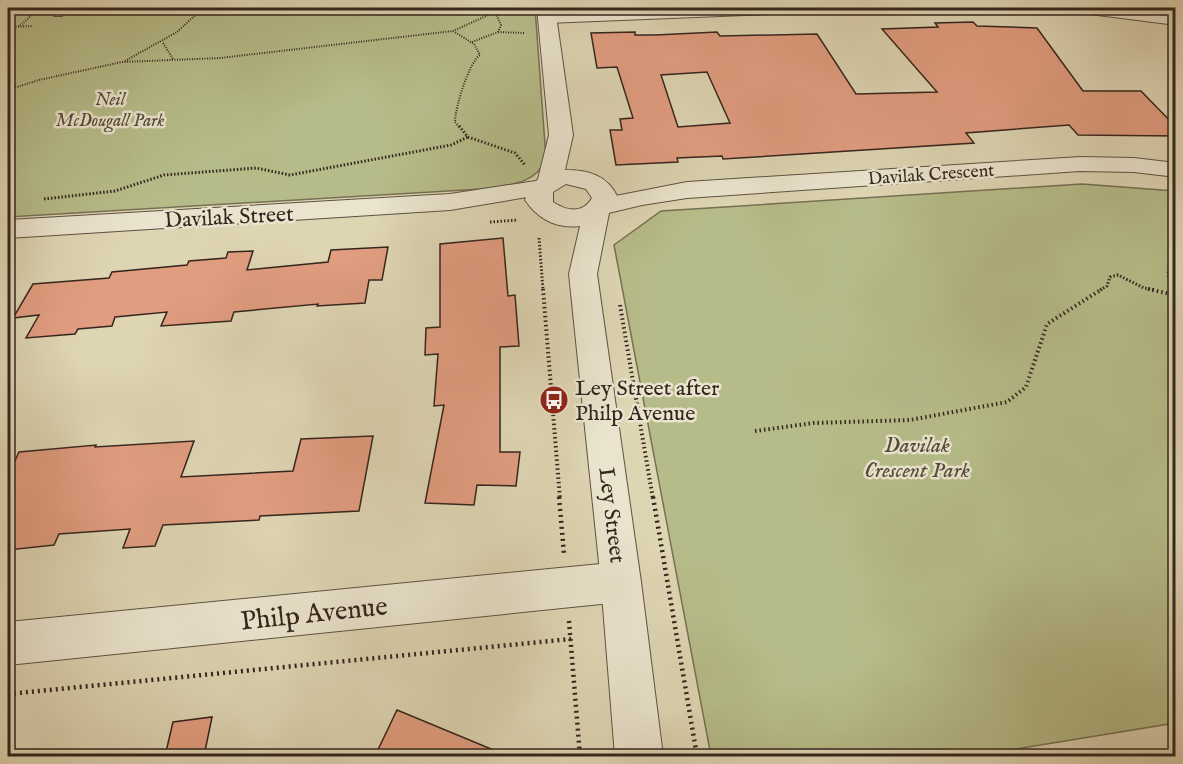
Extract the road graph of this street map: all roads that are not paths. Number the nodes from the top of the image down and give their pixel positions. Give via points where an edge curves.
1 (795, 8) edge
2 (1082, 8) edge
3 (547, 12) edge
4 (1176, 19) edge
5 (561, 135) junction
6 (1176, 170) edge
7 (597, 196) junction
8 (542, 200) junction
9 (8, 229) edge
10 (583, 274) junction
11 (621, 582) junction
12 (8, 644) edge
13 (639, 756) edge

1 - 3 street
2 - 4 street
3 - 5 street
5 - 7 street
5 - 8 street
6 - 7 street, Davilak Crescent via 1080,165 687,190 642,197
7 - 8 street via 570,177
7 - 8 street via 572,218 558,216
7 - 10 street, Ley Street
8 - 9 street, Davilak Street
8 - 10 street, Ley Street
10 - 11 street, Ley Street
11 - 12 street, Philp Avenue
11 - 13 street, Ley Street

